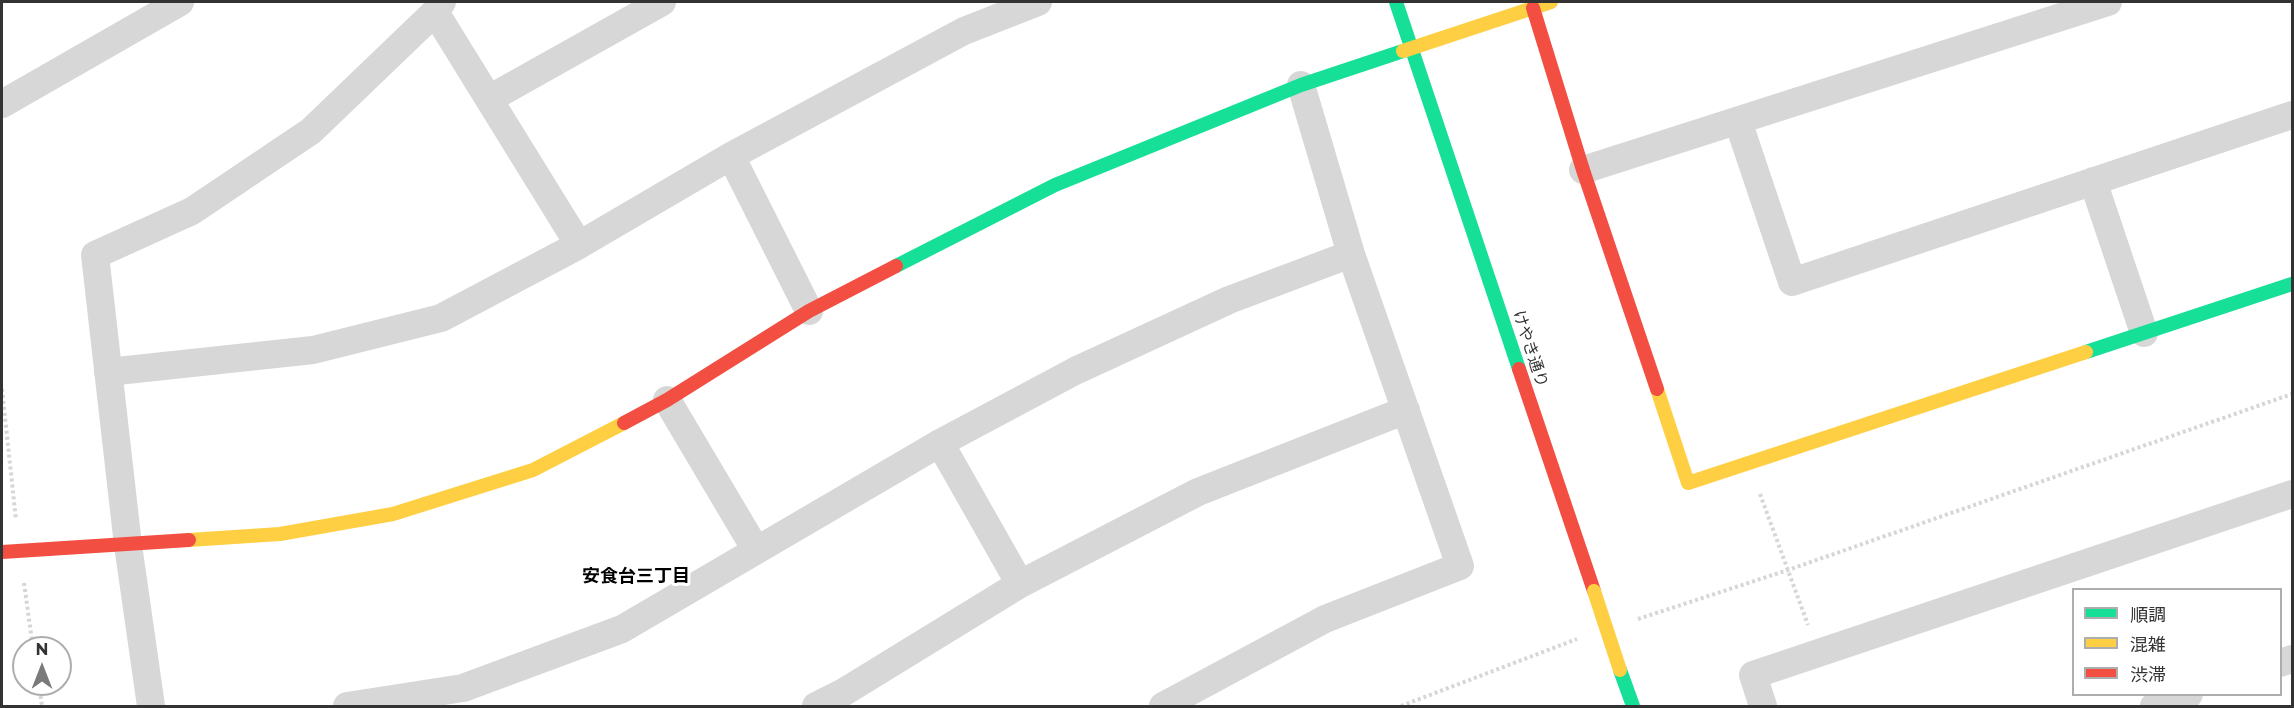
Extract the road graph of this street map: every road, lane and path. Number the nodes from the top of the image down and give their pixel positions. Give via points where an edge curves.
1 (180, 2) edge
2 (662, 2) edge
3 (1038, 2) edge
4 (1396, 2) edge
5 (1551, 2) edge
6 (2108, 2) edge
7 (438, 7) edge
8 (1533, 8) junction
9 (1412, 47) junction
10 (1301, 85) junction
11 (489, 99) junction
12 (2, 104) edge
13 (2292, 115) edge
14 (1738, 121) junction
15 (731, 156) junction
16 (1584, 170) junction
17 (2093, 182) junction
18 (579, 245) junction
19 (1351, 254) junction
20 (2292, 284) edge
21 (809, 311) junction
22 (2144, 333) junction
23 (108, 372) junction
24 (2292, 394) edge
25 (667, 400) junction
26 (1406, 410) junction
27 (940, 443) junction
28 (1749, 463) junction
29 (2292, 494) edge
30 (128, 545) junction
31 (756, 550) junction
32 (2, 552) edge
33 (1788, 570) junction
34 (1020, 584) junction
35 (1632, 621) dead end
36 (1587, 636) dead end
37 (1818, 654) junction
38 (2183, 696) edge
39 (848, 699) edge
40 (151, 706) edge
41 (347, 706) edge
42 (816, 706) edge
43 (1163, 706) edge
44 (1401, 706) edge
45 (1633, 706) edge
46 (1763, 706) edge
47 (2154, 706) edge

1 - 12 street
2 - 11 street
3 - 15 street via 964,31
4 - 9 street, けやき通り
5 - 8 street
6 - 14 street
7 - 11 street
7 - 23 street via 311,131 192,211 95,255
8 - 9 street
8 - 16 street
9 - 10 street
9 - 45 street, けやき通り, bridge
10 - 19 street
10 - 21 street via 1055,185
11 - 18 street
13 - 17 street
14 - 16 street
14 - 17 street via 1792,282
15 - 18 street
15 - 21 street
16 - 28 street via 1688,483
17 - 22 street
18 - 23 street via 441,318 314,350
19 - 26 street
19 - 27 street via 1229,300 1075,371
20 - 22 street
21 - 25 street
22 - 28 street
23 - 30 street
24 - 33 path
25 - 30 street via 533,470 393,514 280,534
25 - 31 street
26 - 34 street via 1198,492
26 - 43 street via 1460,566 1325,619
27 - 31 street
27 - 34 street
28 - 33 path
29 - 37 street
30 - 32 street
30 - 40 street
31 - 41 street via 622,629 463,688
33 - 35 path
33 - 37 path
34 - 39 street
36 - 44 path
37 - 46 street via 1753,675
38 - 47 street
39 - 42 street

